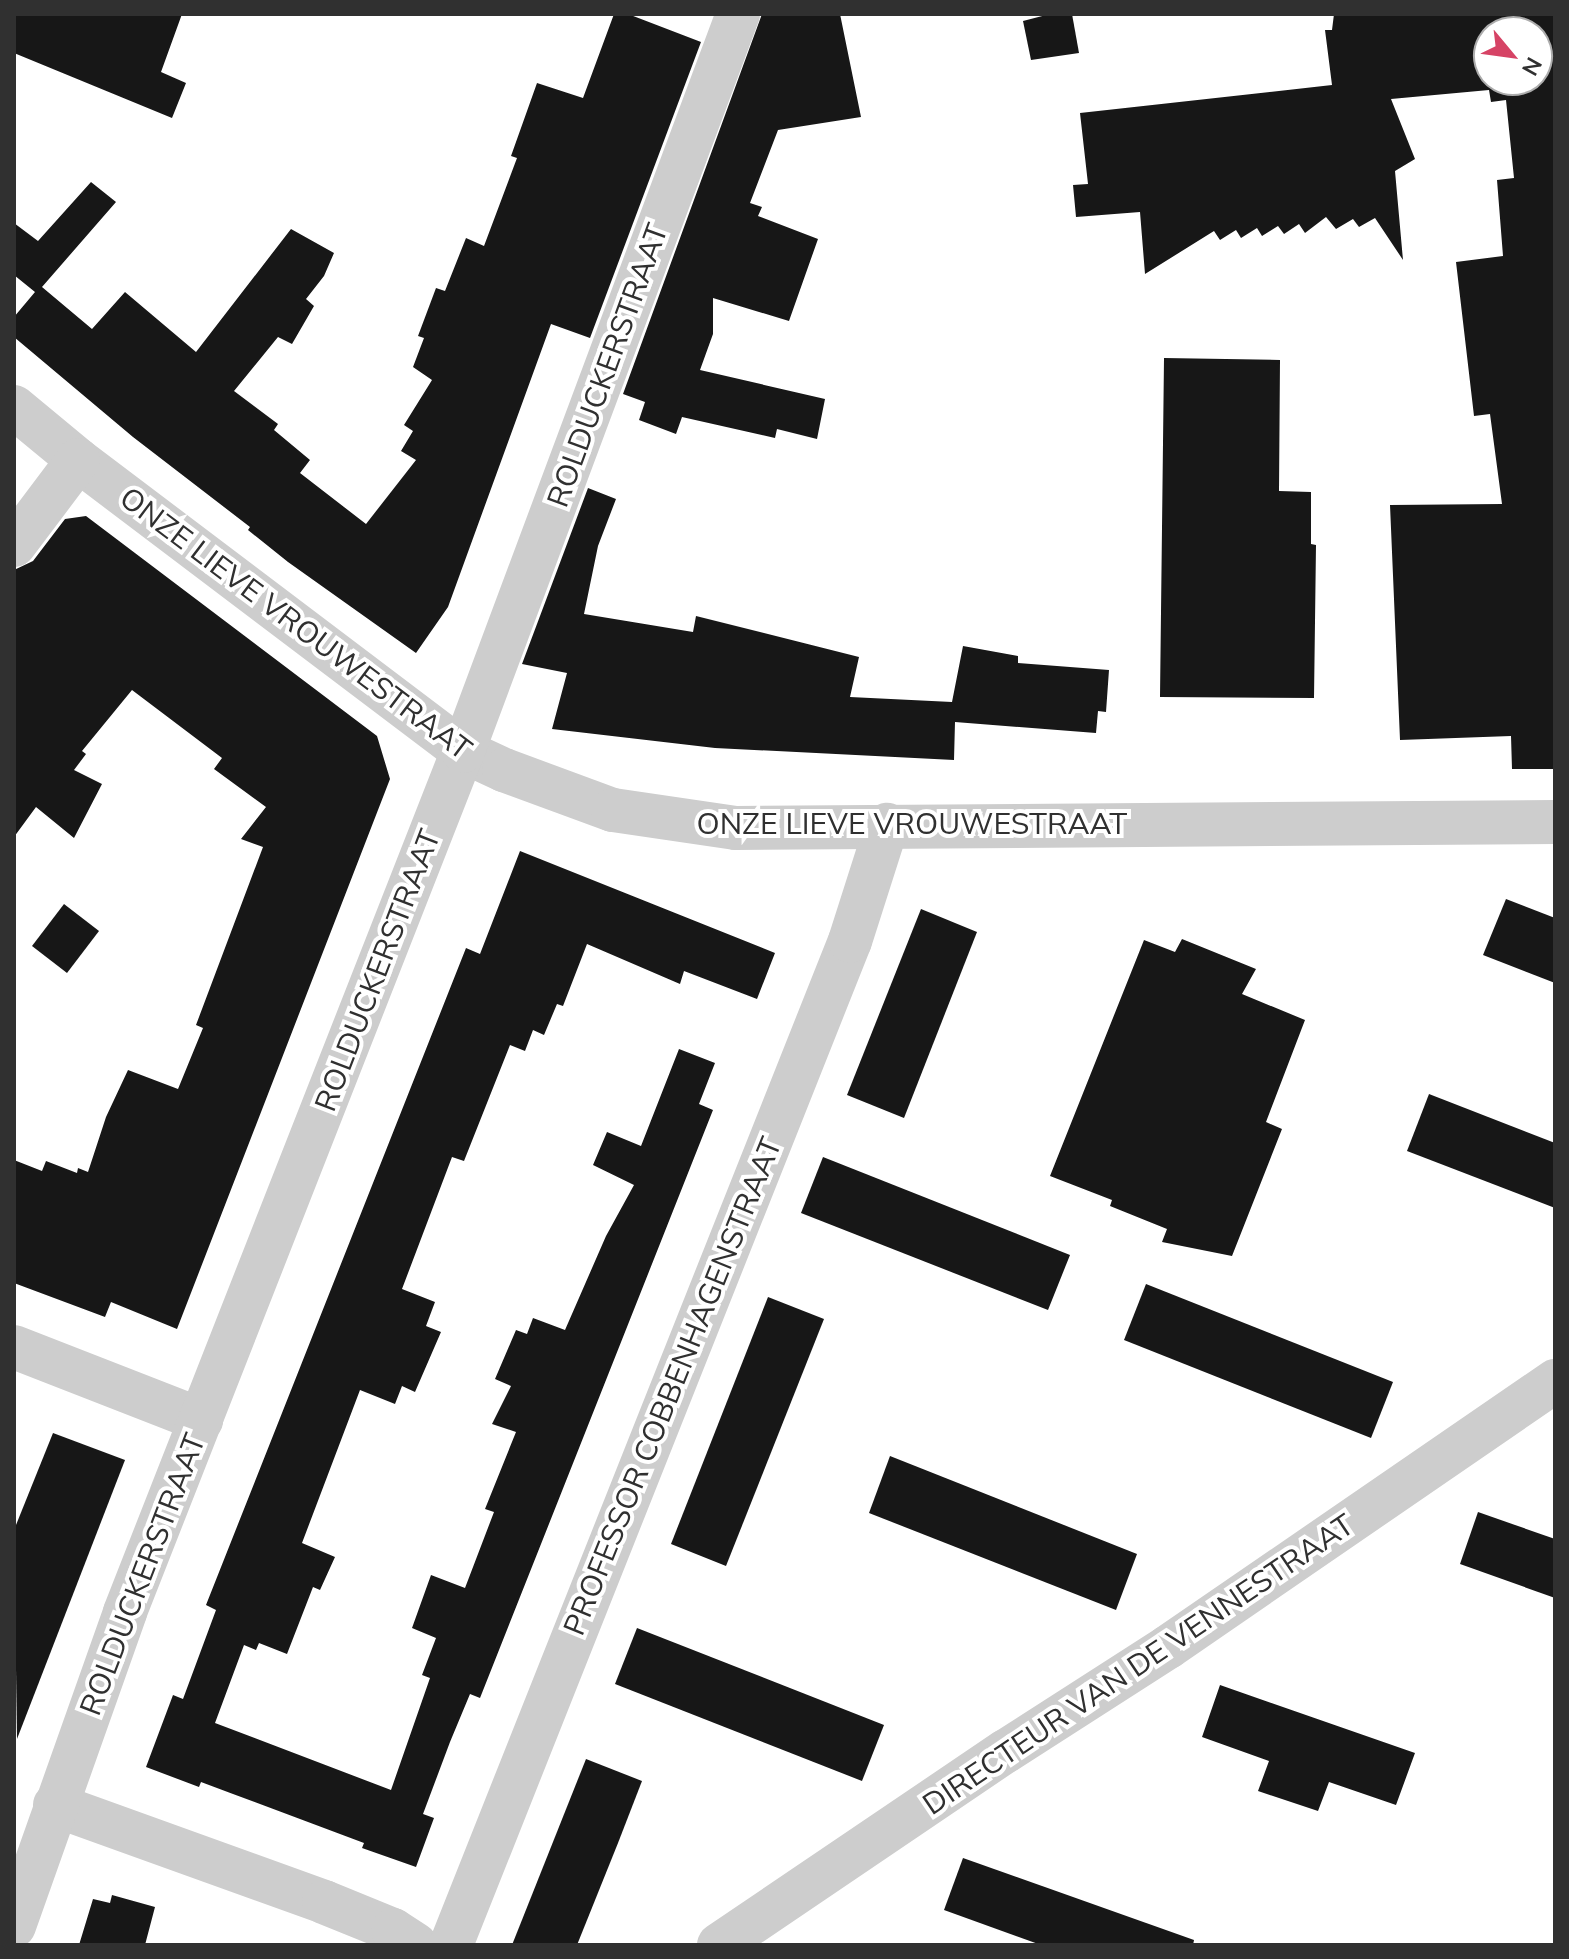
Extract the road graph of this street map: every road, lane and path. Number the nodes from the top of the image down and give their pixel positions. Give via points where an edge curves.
1 (738, 14) edge
2 (14, 407) edge
3 (78, 460) junction
4 (14, 545) edge
5 (463, 751) junction
6 (1555, 822) edge
7 (887, 825) junction
8 (14, 1347) edge
9 (1555, 1381) edge
10 (201, 1420) junction
11 (55, 1805) junction
12 (14, 1926) edge
13 (416, 1945) edge
14 (451, 1945) edge
15 (719, 1945) edge

1 - 5 street, ROLDUCKERSTRAAT
2 - 3 street, ONZE LIEVE VROUWESTRAAT
3 - 4 street
3 - 5 street, ONZE LIEVE VROUWESTRAAT
5 - 7 street, ONZE LIEVE VROUWESTRAAT via 613,810 673,821 736,828
5 - 10 street, ROLDUCKERSTRAAT
6 - 7 street, ONZE LIEVE VROUWESTRAAT
7 - 14 street, PROFESSOR COBBENHAGENSTRAAT via 850,941
8 - 10 street
9 - 15 street, DIRECTEUR VAN DE VENNESTRAAT via 1168,1647
10 - 11 street, ROLDUCKERSTRAAT
11 - 12 street, ROLDUCKERSTRAAT
11 - 13 street via 324,1902

